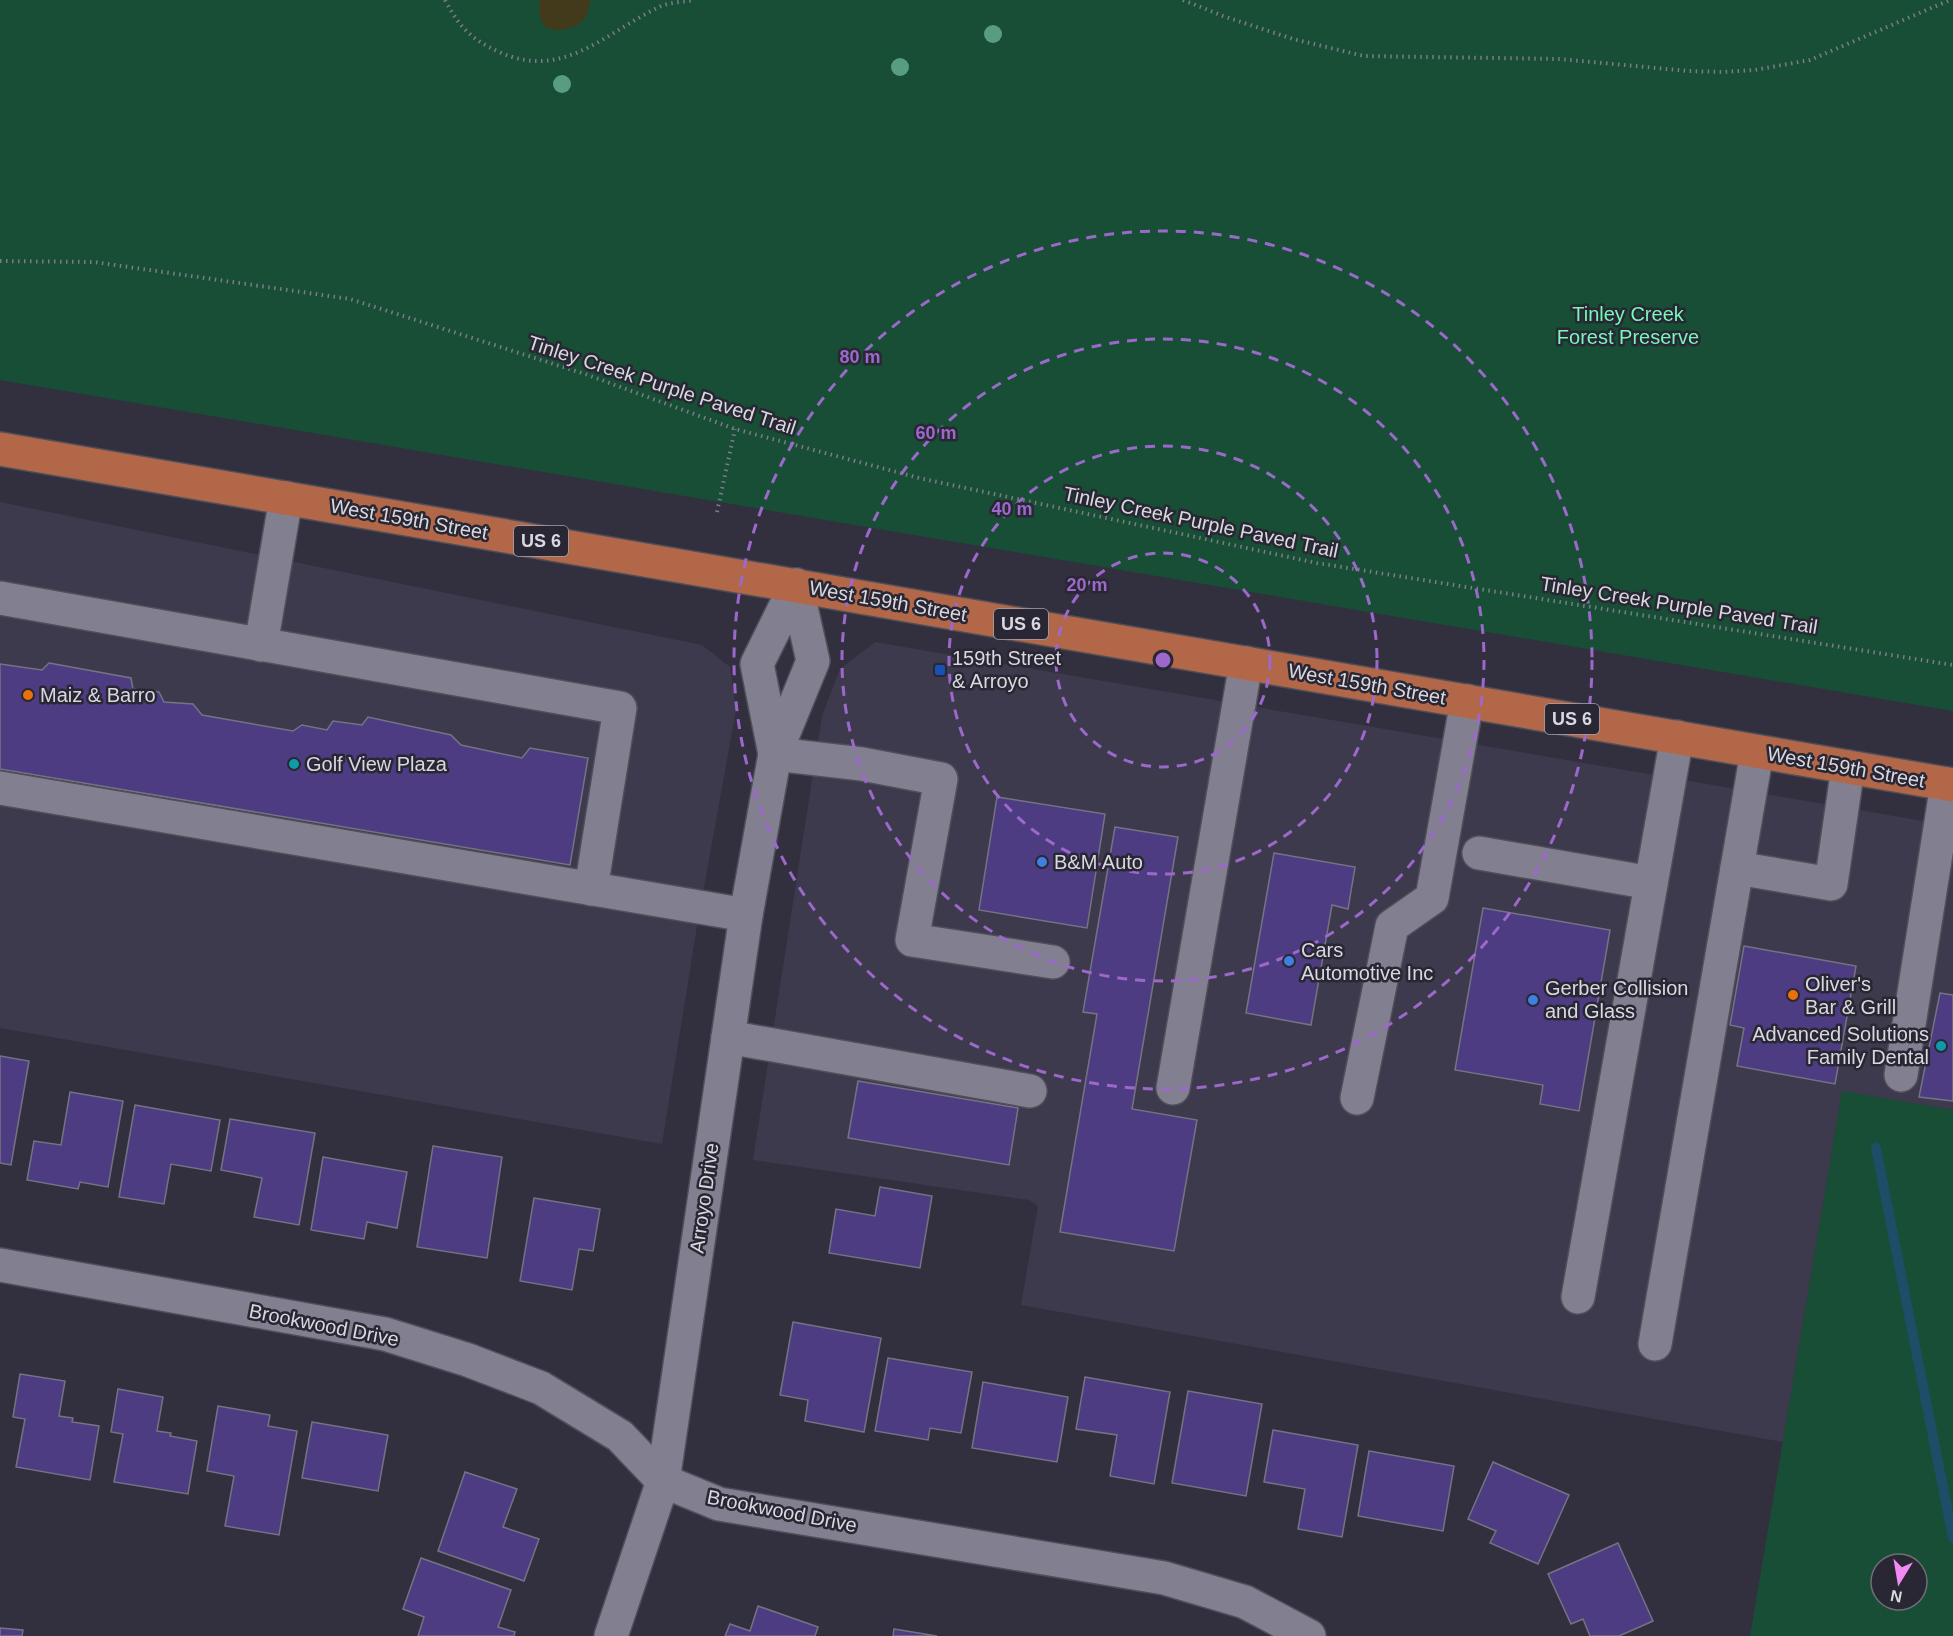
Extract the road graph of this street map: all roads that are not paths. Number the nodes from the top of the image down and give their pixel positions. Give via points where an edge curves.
1 (0, 449) edge
2 (286, 498) junction
3 (796, 585) junction
4 (0, 598) edge
5 (261, 645) junction
6 (1245, 663) junction
7 (1467, 701) junction
8 (1677, 737) junction
9 (1757, 752) junction
10 (775, 754) junction
11 (1848, 767) junction
12 (1950, 785) edge
13 (0, 789) edge
14 (1479, 853) dead end
15 (1737, 868) junction
16 (1651, 883) junction
17 (591, 889) junction
18 (746, 915) junction
19 (1053, 962) dead end
20 (728, 1037) junction
21 (1901, 1076) dead end
22 (1173, 1088) dead end
23 (1030, 1090) dead end
24 (1357, 1098) dead end
25 (0, 1265) edge
26 (1578, 1297) dead end
27 (1655, 1344) dead end
28 (663, 1481) junction
29 (612, 1636) edge
30 (1310, 1636) edge

1 - 2 main road, West 159th Street / US 6
2 - 3 main road, West 159th Street / US 6
2 - 5 street
3 - 6 main road, West 159th Street / US 6
3 - 10 street, Arroyo Drive via 813,661
3 - 10 street, Arroyo Drive via 757,664
4 - 5 street
5 - 17 street via 620,708
6 - 7 main road, West 159th Street / US 6
6 - 22 street
7 - 8 main road, West 159th Street / US 6
7 - 24 street via 1432,898 1392,926
8 - 9 main road, West 159th Street / US 6
8 - 16 street
9 - 11 main road, West 159th Street / US 6
9 - 15 street
10 - 18 street, Arroyo Drive
10 - 19 street via 862,764 941,779 912,940
11 - 12 main road, West 159th Street / US 6
11 - 15 street via 1831,884
12 - 21 street
13 - 17 street
14 - 16 street
15 - 27 street
16 - 26 street
17 - 18 street
18 - 20 street, Arroyo Drive
20 - 23 street
20 - 28 street, Arroyo Drive
25 - 28 street, Brookwood Drive via 385,1334 468,1359 541,1388 601,1424 620,1436
28 - 29 street, Arroyo Drive
28 - 30 street, Brookwood Drive via 719,1504 1164,1578 1245,1602

